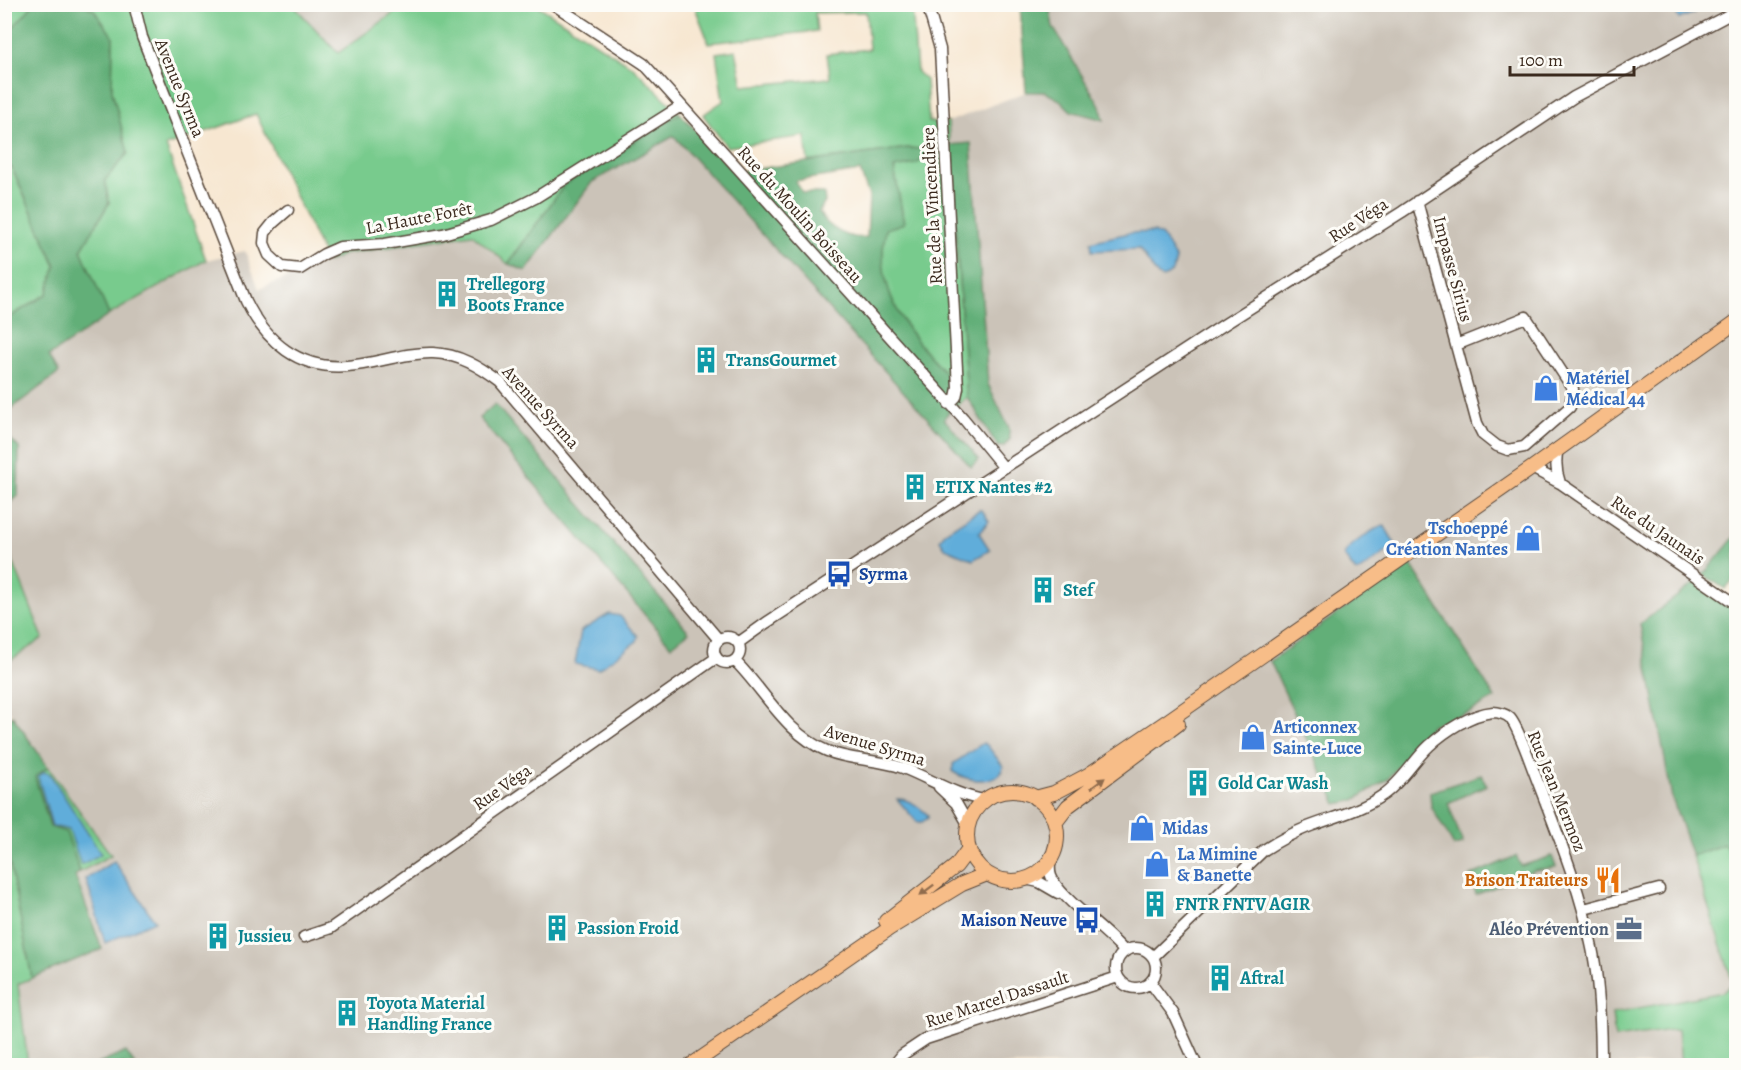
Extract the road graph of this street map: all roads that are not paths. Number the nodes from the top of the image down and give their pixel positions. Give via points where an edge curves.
1 (134, 4) edge
2 (553, 4) edge
3 (927, 4) edge
4 (1737, 11) edge
5 (681, 106) junction
6 (1417, 201) junction
7 (288, 210) dead end
8 (1737, 322) edge
9 (1456, 345) junction
10 (949, 404) junction
11 (1558, 448) junction
12 (1532, 468) junction
13 (1000, 470) junction
14 (1560, 483) junction
15 (1737, 604) edge
16 (1308, 623) junction
17 (719, 640) junction
18 (738, 643) junction
19 (716, 658) junction
20 (735, 661) junction
21 (933, 781) junction
22 (1035, 798) junction
23 (985, 800) junction
24 (1055, 822) junction
25 (968, 824) junction
26 (968, 850) junction
27 (1050, 861) junction
28 (987, 874) junction
29 (1025, 879) junction
30 (1659, 889) dead end
31 (1071, 901) junction
32 (1584, 909) junction
33 (304, 937) dead end
34 (1124, 951) junction
35 (1153, 957) junction
36 (1118, 977) junction
37 (1149, 982) junction
38 (761, 1015) junction
39 (690, 1065) edge
40 (893, 1065) edge
41 (1197, 1065) edge
42 (1601, 1065) edge

1 - 17 street, Avenue Syrma via 142,37 238,280 265,333 293,355 325,366 436,353 486,371 500,382
2 - 5 street, Rue du Moulin Boisseau via 644,64
3 - 10 street, Rue de la Vincendière via 940,49 958,388
4 - 6 street, Rue Véga via 1574,97
5 - 7 street, La Haute Forêt via 535,198 491,220 443,234 340,247 300,268 282,267 269,255 264,243 265,234
5 - 10 street, Rue du Moulin Boisseau
6 - 9 street, Impasse Sirius
6 - 13 street, Rue Véga
8 - 11 main road
9 - 9 street, Impasse Sirius via 1477,423 1483,435 1497,446 1508,450 1524,447 1570,407 1574,389 1526,317
10 - 13 street, Rue du Moulin Boisseau
11 - 12 main road
11 - 14 street
12 - 14 street, Rue du Jaunais
12 - 16 main road
13 - 18 street, Rue Véga
14 - 15 street, Rue du Jaunais
16 - 22 main road via 1088,775
24 -> 16 main road via 1068,806 1250,672
17 - 18 street via 731,638
17 - 19 street via 714,646
18 - 20 street via 740,651
19 - 20 street via 727,664
19 - 33 street, Rue Véga via 331,928
20 - 21 street, Avenue Syrma via 789,725 808,741 843,757 897,766
21 - 23 street, Avenue Syrma via 965,797
21 - 25 street, Avenue Syrma via 956,803
22 - 23 main road via 1012,791
22 - 24 main road
23 - 25 main road
24 - 27 main road via 1057,836
25 - 26 main road
26 - 28 main road
26 -> 38 main road via 932,886
27 - 29 main road
27 - 31 street via 1053,880
28 - 29 main road via 1006,882
28 - 38 main road via 918,910
29 - 31 street via 1047,886
30 - 32 street
31 - 34 street
32 - 35 street, Rue Jean Mermoz via 1510,718 1493,712 1469,719 1444,734 1384,795 1264,850
32 - 42 street, Rue Jean Mermoz via 1593,951
34 - 35 street via 1140,948
34 - 36 street via 1116,966
35 - 37 street via 1156,968
36 - 37 street via 1133,987
36 - 40 street, Rue Marcel Dassault via 926,1039
37 - 41 street via 1173,1013
38 - 39 main road

